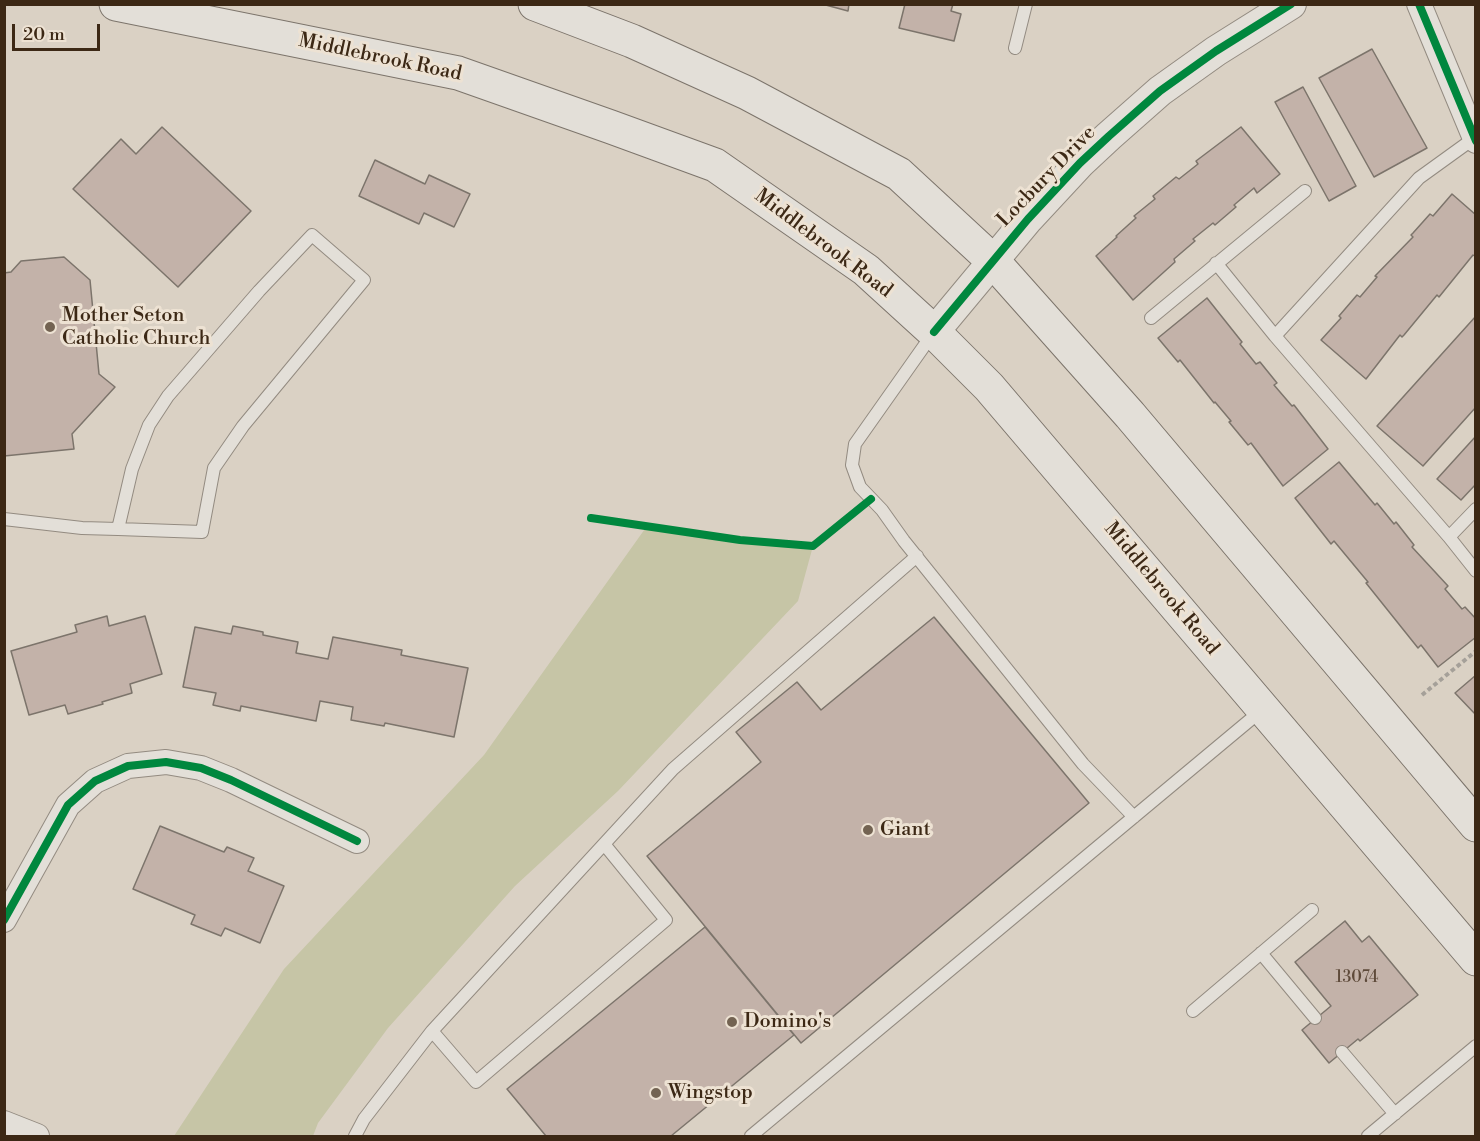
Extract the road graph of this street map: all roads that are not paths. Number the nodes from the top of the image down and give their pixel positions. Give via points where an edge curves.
1 (116, 4) edge
2 (536, 4) edge
3 (1026, 4) edge
4 (1291, 4) edge
5 (1419, 4) edge
6 (1015, 48) dead end
7 (1474, 140) edge
8 (1305, 191) dead end
9 (992, 260) junction
10 (1216, 263) junction
11 (1151, 318) dead end
12 (934, 332) junction
13 (1275, 336) junction
14 (1476, 508) edge
15 (4, 519) edge
16 (118, 529) junction
17 (1449, 537) junction
18 (917, 556) junction
19 (1476, 571) edge
20 (1263, 709) junction
21 (1134, 817) junction
22 (1476, 825) edge
23 (357, 841) dead end
24 (604, 844) junction
25 (1312, 910) dead end
26 (4, 920) edge
27 (1261, 953) junction
28 (1476, 959) edge
29 (1193, 1011) dead end
30 (1315, 1018) dead end
31 (432, 1031) junction
32 (1476, 1046) edge
33 (1342, 1052) dead end
34 (1395, 1114) junction
35 (4, 1123) edge
36 (37, 1137) edge
37 (355, 1137) edge
38 (751, 1137) edge
39 (1368, 1137) edge

1 - 12 main road, Middlebrook Road via 458,73 715,165 866,270
2 - 9 main road via 632,41 747,93 898,174
3 - 6 lane
4 - 9 street, Locbury Drive via 1216,51 1143,106 1080,163
5 - 7 street
7 - 13 lane via 1419,178
8 - 10 lane
9 - 12 street, Locbury Drive
9 - 22 main road via 1130,415
10 - 11 lane
10 - 13 lane
12 - 18 lane via 855,444 852,465 860,488
12 - 20 main road, Middlebrook Road via 989,387
13 - 17 lane
14 - 17 lane
15 - 16 lane
16 - 16 lane via 202,532 214,468 249,418 364,280 312,235 168,396 149,425 132,469
17 - 19 lane
18 - 21 lane via 1083,764
18 - 24 lane via 673,769
20 - 21 lane
20 - 28 main road, Middlebrook Road
21 - 38 lane
23 - 26 street via 201,768 166,762 128,766 95,781 69,805
24 - 31 lane
24 - 31 lane via 666,920 476,1082
25 - 27 lane
27 - 29 lane
27 - 30 lane
31 - 37 lane via 364,1119
32 - 34 lane
33 - 34 lane
34 - 39 lane
35 - 36 street

